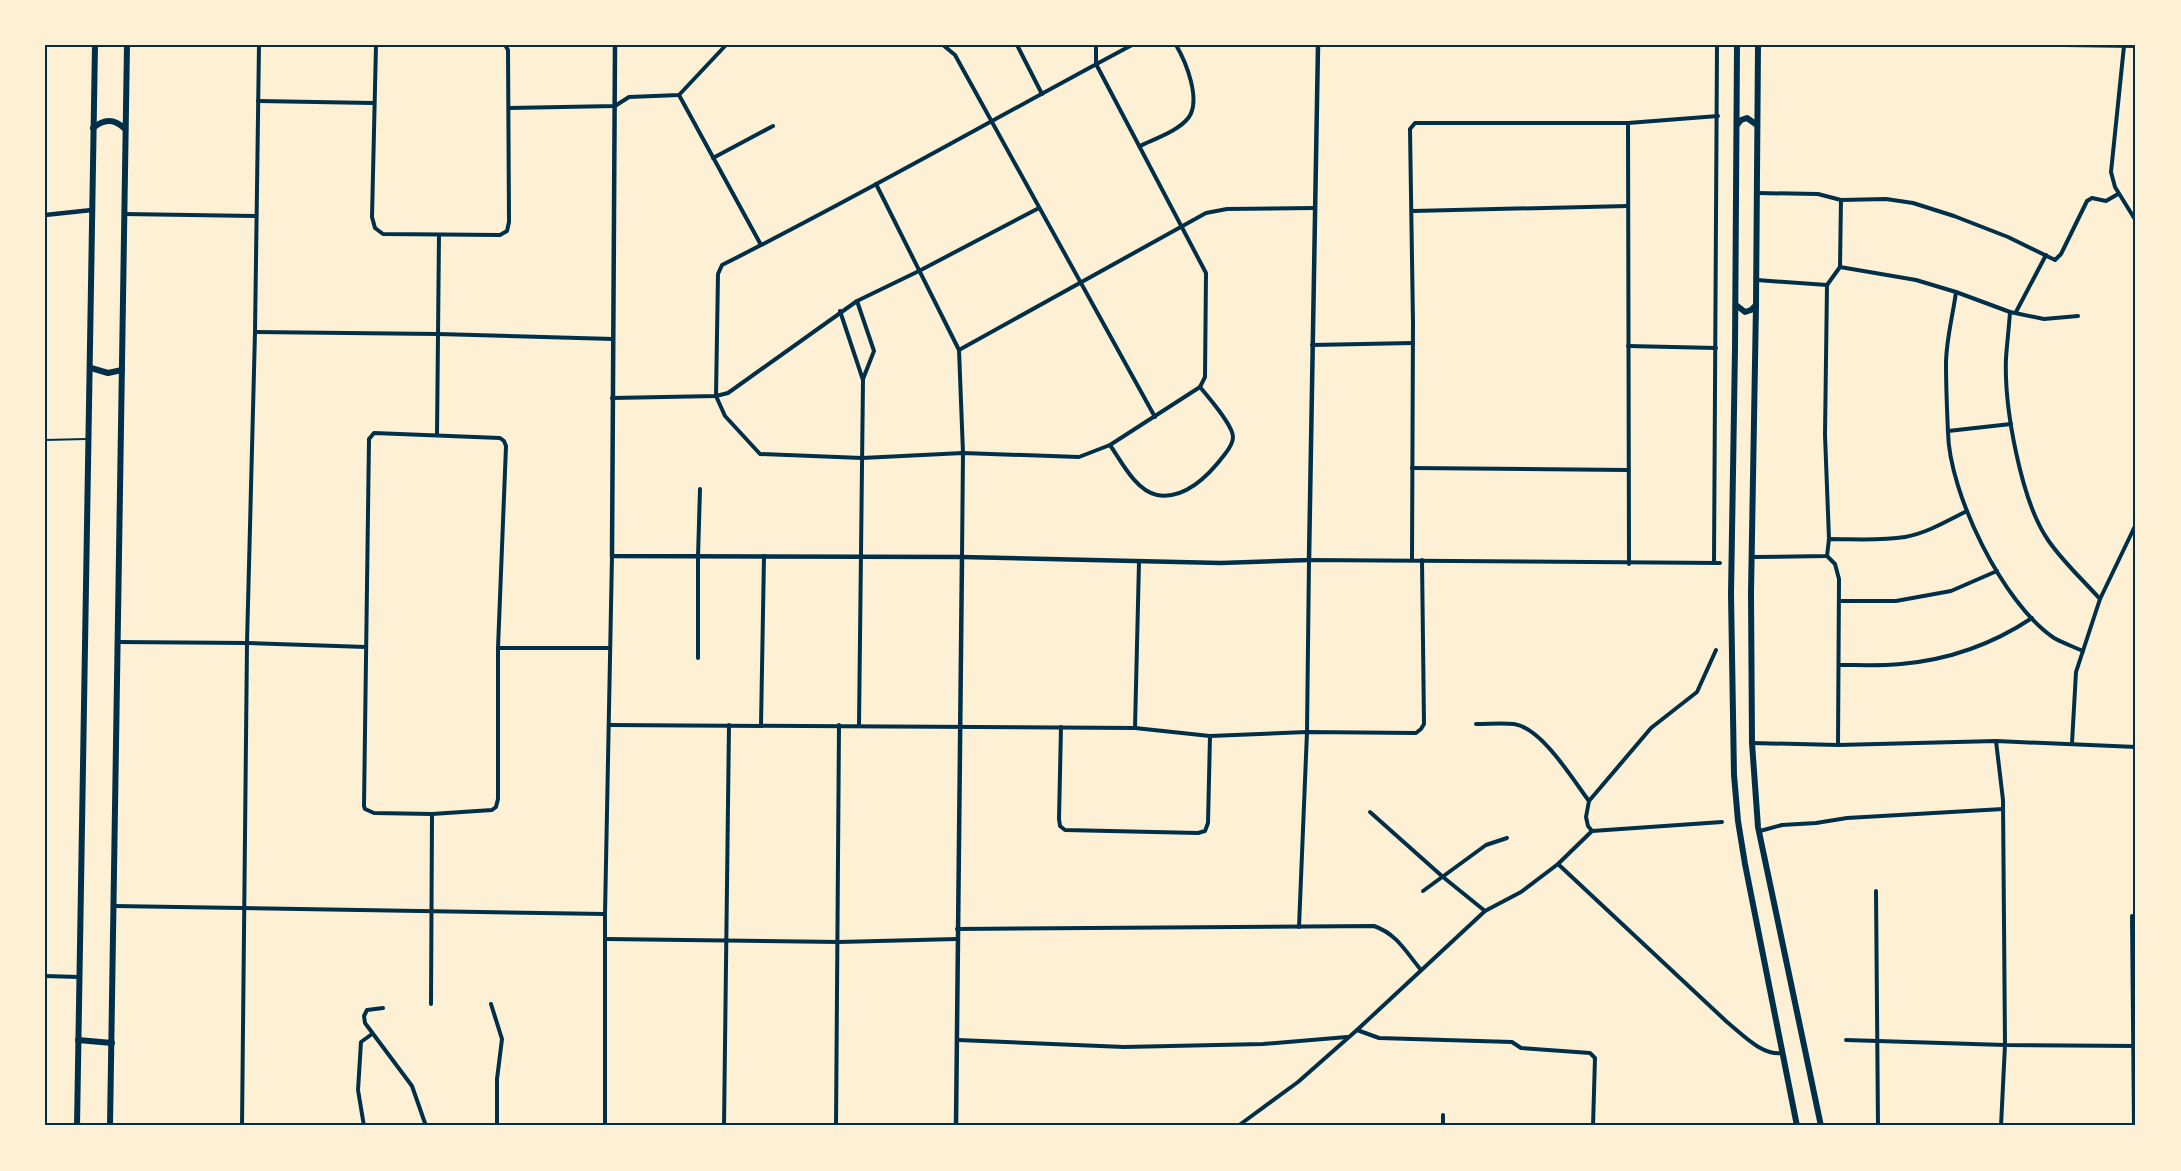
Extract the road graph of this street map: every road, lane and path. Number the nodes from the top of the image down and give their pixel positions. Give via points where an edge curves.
1 (95, 45) edge
2 (127, 45) edge
3 (259, 45) edge
4 (376, 45) edge
5 (505, 45) edge
6 (615, 45) edge
7 (726, 45) edge
8 (943, 45) edge
9 (1017, 45) edge
10 (1096, 45) edge
11 (1132, 45) edge
12 (1176, 45) edge
13 (1318, 45) edge
14 (1717, 45) edge
15 (1737, 45) edge
16 (1758, 45) edge
17 (2062, 45) edge
18 (2124, 46) edge
19 (2136, 46) edge
20 (1096, 64) junction
21 (1042, 94) junction
22 (679, 95) junction
23 (258, 100) junction
24 (373, 103) junction
25 (615, 106) junction
26 (509, 108) junction
27 (1718, 116) junction
28 (993, 121) junction
29 (1628, 123) junction
30 (1736, 125) junction
31 (773, 126) dead end
32 (1758, 126) junction
33 (93, 128) junction
34 (125, 129) junction
35 (1140, 146) junction
36 (713, 158) junction
37 (876, 184) junction
38 (1757, 193) junction
39 (2118, 194) junction
40 (1841, 200) junction
41 (1628, 206) junction
42 (1039, 208) junction
43 (1315, 208) junction
44 (92, 210) junction
45 (1413, 211) junction
46 (124, 214) junction
47 (45, 215) edge
48 (255, 216) junction
49 (2136, 221) edge
50 (1182, 226) junction
51 (439, 235) junction
52 (761, 245) junction
53 (2046, 255) junction
54 (1840, 267) junction
55 (919, 272) junction
56 (1756, 280) junction
57 (1080, 283) junction
58 (1827, 285) junction
59 (1956, 292) junction
60 (857, 301) junction
61 (1735, 305) junction
62 (1756, 305) junction
63 (840, 311) junction
64 (2010, 312) junction
65 (2016, 312) junction
66 (2078, 316) dead end
67 (255, 332) junction
68 (438, 334) junction
69 (613, 339) junction
70 (1413, 343) junction
71 (1311, 345) junction
72 (1628, 346) junction
73 (1716, 348) junction
74 (959, 350) junction
75 (91, 368) junction
76 (122, 370) junction
77 (863, 380) junction
78 (1200, 387) junction
79 (716, 396) junction
80 (612, 398) junction
81 (1155, 417) junction
82 (2011, 424) junction
83 (1948, 430) junction
84 (437, 435) junction
85 (45, 440) edge
86 (89, 440) junction
87 (1110, 445) junction
88 (963, 453) junction
89 (862, 458) junction
90 (1412, 468) junction
91 (1628, 470) junction
92 (700, 489) dead end
93 (1967, 511) junction
94 (2136, 524) edge
95 (1829, 539) junction
96 (612, 556) junction
97 (764, 556) junction
98 (1827, 556) junction
99 (698, 557) junction
100 (862, 557) junction
101 (962, 557) junction
102 (1752, 557) junction
103 (1412, 559) junction
104 (1309, 560) junction
105 (1422, 560) junction
106 (1139, 562) junction
107 (1714, 562) junction
108 (1720, 563) dead end
109 (1629, 564) junction
110 (1997, 571) junction
111 (2100, 599) junction
112 (1840, 601) junction
113 (2032, 618) junction
114 (118, 642) junction
115 (247, 643) junction
116 (366, 647) junction
117 (498, 648) junction
118 (609, 648) junction
119 (1716, 650) dead end
120 (2083, 651) junction
121 (698, 658) dead end
122 (1840, 665) junction
123 (1476, 724) dead end
124 (609, 725) junction
125 (729, 725) junction
126 (761, 725) junction
127 (839, 725) junction
128 (859, 725) junction
129 (1061, 727) junction
130 (961, 728) junction
131 (1136, 728) junction
132 (1307, 732) junction
133 (1209, 736) junction
134 (1996, 741) junction
135 (1752, 743) junction
136 (2072, 743) junction
137 (1838, 745) junction
138 (2136, 747) edge
139 (1589, 801) junction
140 (2003, 809) junction
141 (1370, 812) dead end
142 (432, 813) junction
143 (1722, 822) dead end
144 (1593, 831) junction
145 (1759, 831) junction
146 (1507, 837) dead end
147 (1557, 864) junction
148 (1443, 877) junction
149 (1423, 891) dead end
150 (1876, 891) dead end
151 (114, 906) junction
152 (244, 909) junction
153 (1485, 911) junction
154 (430, 912) junction
155 (605, 914) junction
156 (2132, 916) dead end
157 (1299, 927) junction
158 (957, 929) junction
159 (606, 939) junction
160 (957, 939) junction
161 (725, 941) junction
162 (839, 942) junction
163 (1421, 970) junction
164 (45, 976) edge
165 (79, 977) junction
166 (431, 1004) dead end
167 (490, 1004) dead end
168 (383, 1008) dead end
169 (1357, 1030) junction
170 (372, 1034) junction
171 (1347, 1037) junction
172 (78, 1040) junction
173 (957, 1040) junction
174 (1846, 1040) dead end
175 (1876, 1040) junction
176 (112, 1043) junction
177 (2005, 1045) junction
178 (2134, 1046) edge
179 (1783, 1053) junction
180 (1443, 1115) dead end
181 (77, 1126) edge
182 (111, 1126) edge
183 (242, 1126) edge
184 (364, 1126) edge
185 (426, 1126) edge
186 (497, 1126) edge
187 (605, 1126) edge
188 (724, 1126) edge
189 (837, 1126) edge
190 (956, 1126) edge
191 (1238, 1126) edge
192 (1443, 1126) edge
193 (1593, 1126) edge
194 (1797, 1126) edge
195 (1821, 1126) edge
196 (1878, 1126) edge
197 (2001, 1126) edge
198 (2134, 1126) edge

1 - 33 main road
2 - 34 main road
3 - 23 street
4 - 24 street
5 - 26 street
6 - 25 street
7 - 22 street
8 - 28 street via 956,55
9 - 21 street
10 - 20 street
11 - 20 street
12 - 35 street via 1191,74 1190,116
13 - 43 street
14 - 27 street
15 - 30 main road
16 - 32 main road
17 - 18 street
18 - 19 street
18 - 39 street via 2111,172
20 - 21 street
20 - 35 street
21 - 28 street
22 - 25 street via 629,97
22 - 36 street
23 - 24 street
23 - 48 street
24 - 51 street via 375,228 383,234
25 - 26 street
25 - 69 street
26 - 51 street via 507,231 500,235
27 - 29 street
27 - 73 street
28 - 37 street
28 - 42 street
29 - 41 street
29 - 45 street via 1415,123 1410,129
30 - 32 main road via 1747,118
30 - 61 main road
31 - 36 street
32 - 38 main road
33 - 34 main road via 109,120
33 - 44 main road
34 - 46 main road
35 - 50 street
36 - 52 street
37 - 52 street
37 - 55 street
38 - 40 street via 1818,194
38 - 56 main road
39 - 49 street
39 - 53 street via 2106,201 2087,201 2058,259
40 - 53 street via 1913,203
40 - 54 street
41 - 45 street
41 - 72 street
42 - 55 street
42 - 57 street
43 - 50 street via 1216,210
43 - 71 street
44 - 47 street
44 - 75 main road
45 - 70 street
46 - 48 street
46 - 76 main road
48 - 67 street
50 - 57 street
50 - 78 street via 1206,273 1205,377
51 - 68 street
52 - 79 street via 719,269
53 - 65 street
54 - 58 street
54 - 59 street via 1916,280
55 - 60 street
55 - 74 street
56 - 58 street
56 - 62 main road
57 - 74 street
57 - 81 street
58 - 95 street via 1825,435
59 - 64 street
59 - 83 street via 1946,362
60 - 63 street
60 - 77 street via 874,351
61 - 62 main road via 1745,312
61 - 179 main road via 1731,594 1736,796 1745,864
62 - 102 main road
63 - 77 street
63 - 79 street via 728,393
64 - 65 street
64 - 82 street via 2006,360
65 - 66 street via 2044,319
67 - 68 street
67 - 115 street
68 - 69 street
68 - 84 street
69 - 80 street
70 - 71 street
70 - 90 street
71 - 104 street
72 - 73 street
72 - 91 street
73 - 107 street
74 - 88 street
75 - 76 main road via 108,373
75 - 86 main road
76 - 114 main road
77 - 89 street
78 - 81 street
78 - 87 street via 1233,438 1222,458 1193,486 1178,494 1156,495 1134,479
79 - 80 street
79 - 89 street via 725,416 760,454
80 - 96 street
81 - 87 street
82 - 83 street
82 - 111 street via 2033,510 2048,539
83 - 93 street via 1952,461
84 - 116 street via 374,433 369,439
84 - 117 street via 500,438 506,446
85 - 86 lane
86 - 165 main road
87 - 88 street via 1079,457
88 - 89 street
88 - 101 street
89 - 100 street
90 - 91 street
90 - 103 street
91 - 109 street
92 - 99 street
93 - 95 street via 1907,537
93 - 110 street
94 - 111 street
95 - 98 street
96 - 99 street
96 - 118 street
97 - 99 street
97 - 100 street
97 - 126 street
98 - 102 street
98 - 112 street via 1838,572
99 - 121 street
100 - 101 street
100 - 128 street
101 - 106 street
101 - 130 street
102 - 135 main road
103 - 104 street
103 - 105 street
104 - 106 street
104 - 132 street
105 - 109 street
105 - 132 street via 1421,729 1416,733
106 - 131 street
107 - 108 street
107 - 109 street
110 - 112 street via 1951,591 1896,601
110 - 113 street
111 - 120 street
112 - 122 street
113 - 120 street via 2054,637
113 - 122 street via 2011,632 1961,652 1902,664
114 - 115 street
114 - 151 main road
115 - 116 street
115 - 152 street
116 - 142 street via 365,809 374,813
117 - 118 street
117 - 142 street via 498,803 488,810
118 - 124 street
119 - 139 street via 1697,692 1651,728
120 - 136 street via 2076,672
122 - 137 street
123 - 139 street via 1517,724 1534,734
124 - 125 street
124 - 155 street
125 - 126 street
125 - 161 street
126 - 127 street
127 - 128 street
127 - 162 street
128 - 130 street
129 - 130 street
129 - 131 street
129 - 133 street via 1059,819 1065,831 1205,831
130 - 158 street
131 - 133 street
132 - 133 street
132 - 157 street
134 - 136 street
134 - 137 street
134 - 140 street
135 - 137 street
135 - 145 main road
136 - 138 street
139 - 144 street via 1586,817
140 - 145 street via 1847,818
140 - 177 street
141 - 148 street
142 - 154 street
143 - 144 street
144 - 147 street
145 - 195 main road
146 - 148 street via 1486,845
147 - 153 street via 1521,892
147 - 179 street via 1749,1041 1771,1054
148 - 149 street
148 - 153 street
150 - 175 street
151 - 152 street
151 - 176 main road
152 - 154 street
152 - 183 street
153 - 163 street
154 - 155 street
154 - 166 street
155 - 159 street
156 - 178 street
157 - 158 street
157 - 163 street via 1374,926 1402,944
158 - 160 street
159 - 161 street
159 - 187 street
160 - 162 street
160 - 173 street
161 - 162 street
161 - 188 street
162 - 189 street
163 - 169 street
164 - 165 street
165 - 172 main road
167 - 186 street via 502,1039
168 - 170 street via 365,1013 365,1023
169 - 171 street
169 - 193 street via 1379,1038 1512,1042 1521,1048 1590,1053 1595,1058
170 - 184 street via 361,1042 358,1090
170 - 185 street via 412,1086
171 - 173 street via 1263,1044 1124,1047
171 - 191 street via 1298,1082
172 - 176 main road
172 - 181 main road
173 - 190 street
174 - 175 street
175 - 177 street
175 - 196 street
176 - 182 main road
177 - 178 street
177 - 197 street
178 - 198 street
179 - 194 main road
180 - 192 street

